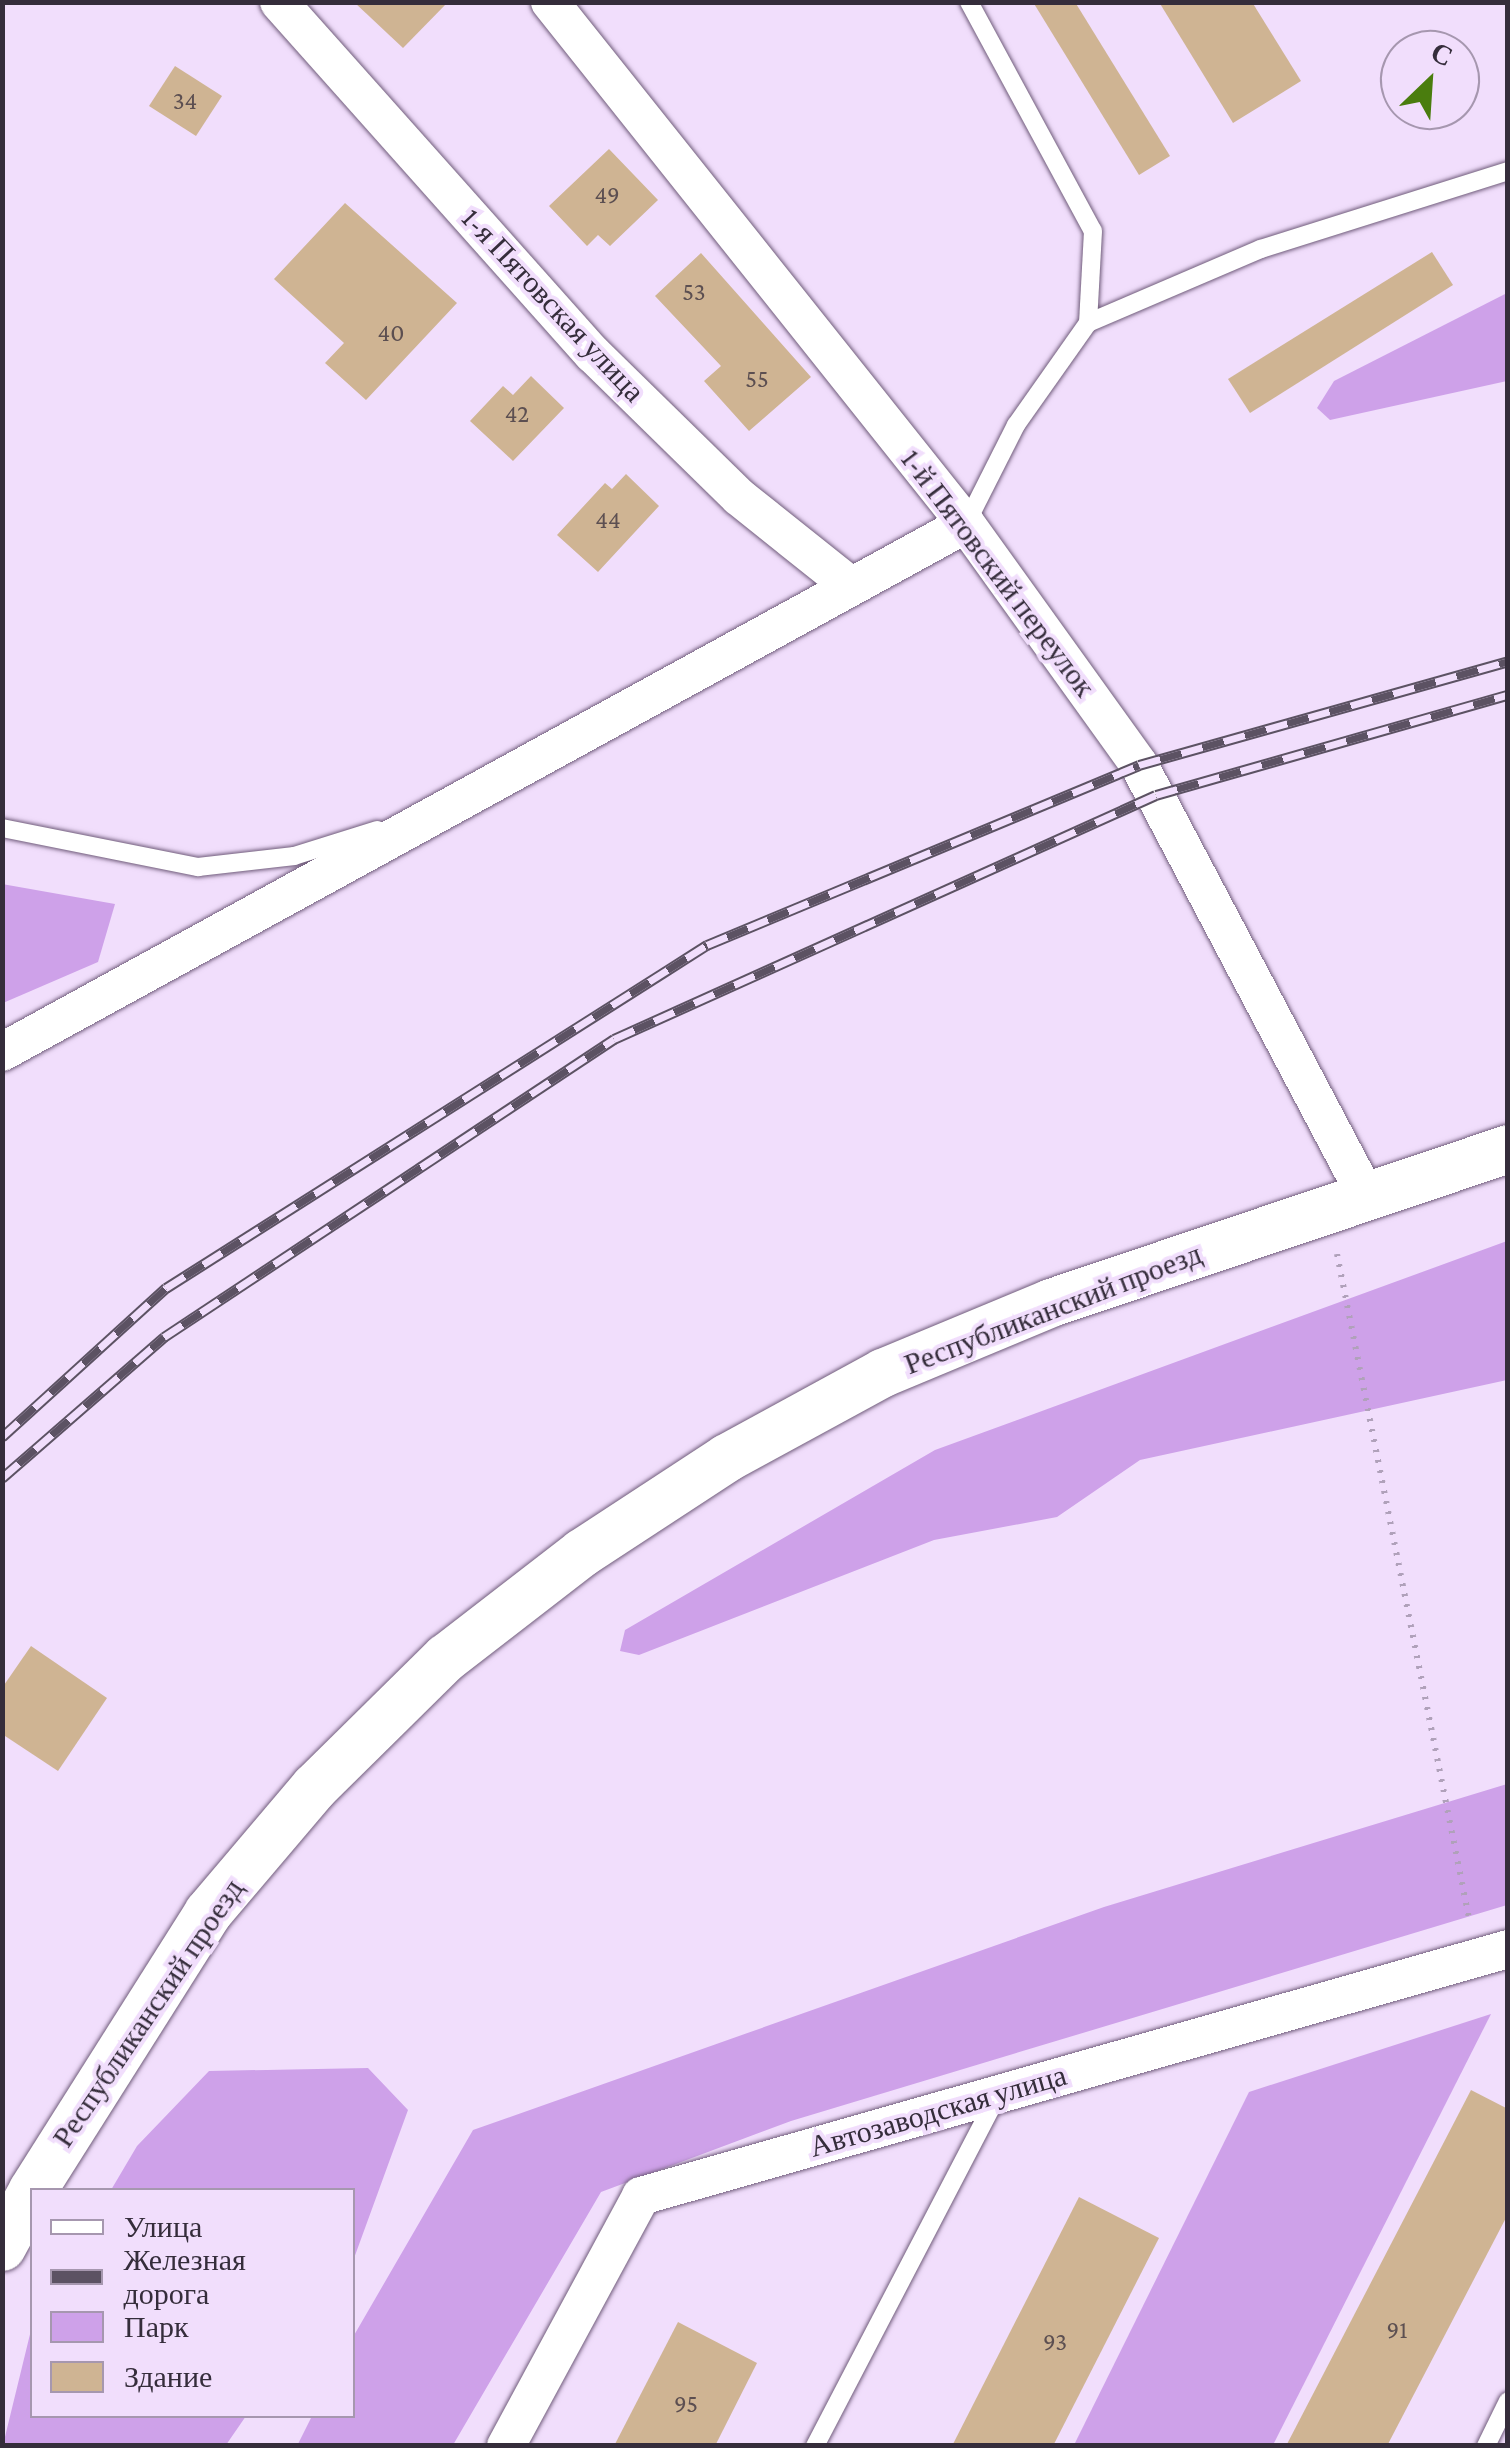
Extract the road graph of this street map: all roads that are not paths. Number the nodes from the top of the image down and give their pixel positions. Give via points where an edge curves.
1 (279, 2) edge
2 (550, 2) edge
3 (969, 2) edge
4 (1508, 171) edge
5 (1088, 323) junction
6 (966, 524) junction
7 (848, 584) junction
8 (430, 814) junction
9 (2, 828) edge
10 (2, 1052) edge
11 (1508, 1149) edge
12 (1347, 1202) junction
13 (1492, 1953) edge
14 (998, 2094) junction
15 (35, 2188) edge
16 (30, 2196) edge
17 (2, 2247) edge
18 (1508, 2400) edge
19 (506, 2446) edge
20 (814, 2446) edge
21 (1486, 2446) edge

1 - 7 street, 1-я Пятовская улица via 593,354 739,496
2 - 6 street, 1-й Пятовский переулок
3 - 5 lane via 1094,232
4 - 5 lane via 1261,249
5 - 6 lane via 1016,426
6 - 7 street
6 - 12 street, 1-й Пятовский переулок via 1139,765
7 - 8 street
8 - 9 lane via 294,856 198,868
8 - 10 street
11 - 12 street, Республиканский проезд
12 - 15 street, Республиканский проезд via 1051,1304 883,1373 727,1458 567,1565 446,1658 315,1787 208,1913
13 - 14 street, Автозаводская улица
14 - 19 street, Автозаводская улица via 641,2196
14 - 20 lane
16 - 17 street, Республиканский проезд
18 - 21 lane

